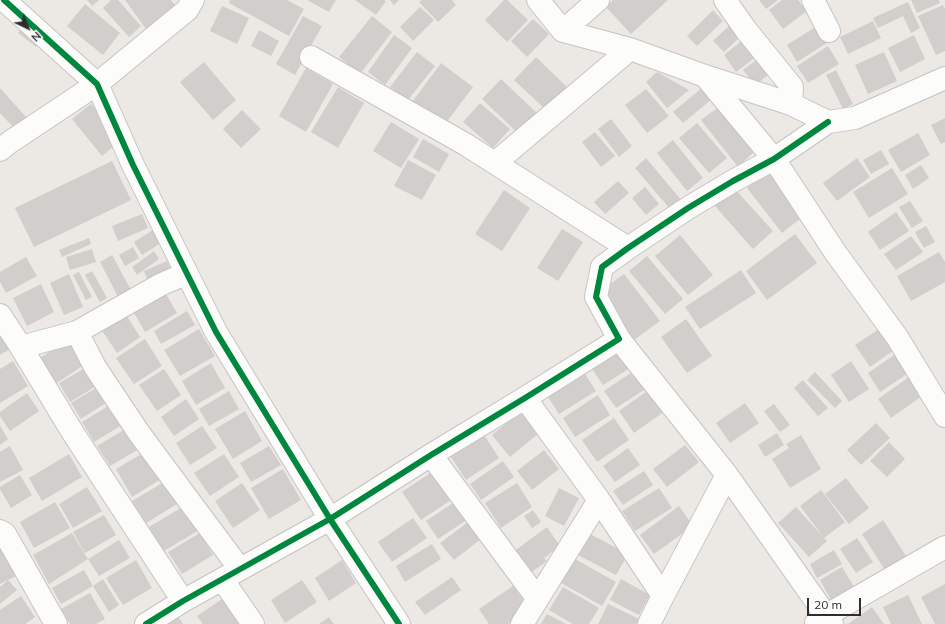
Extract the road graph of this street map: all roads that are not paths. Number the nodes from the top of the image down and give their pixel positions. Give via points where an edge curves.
1 (4, 0) edge
2 (538, 0) edge
3 (598, 0) edge
4 (725, 0) edge
5 (813, 0) edge
6 (187, 3) edge
7 (563, 31) junction
8 (829, 31) dead end
9 (630, 49) junction
10 (311, 57) dead end
11 (705, 76) junction
12 (945, 78) edge
13 (97, 84) junction
14 (791, 104) junction
15 (828, 122) junction
16 (0, 150) edge
17 (774, 159) junction
18 (496, 163) junction
19 (628, 248) junction
20 (187, 273) junction
21 (0, 315) edge
22 (77, 332) junction
23 (619, 339) junction
24 (21, 347) junction
25 (525, 398) junction
26 (945, 416) edge
27 (431, 455) junction
28 (727, 475) junction
29 (599, 500) junction
30 (330, 519) junction
31 (0, 531) edge
32 (945, 548) edge
33 (231, 574) junction
34 (663, 596) junction
35 (538, 598) junction
36 (183, 601) junction
37 (825, 621) edge
38 (56, 624) edge
39 (146, 624) edge
40 (253, 624) edge
41 (399, 624) edge
42 (522, 624) edge
43 (649, 624) edge

1 - 13 street
2 - 7 street
3 - 7 street
4 - 14 street via 792,87
5 - 8 street
6 - 13 street
7 - 9 street
9 - 11 street
9 - 18 street
10 - 18 street
11 - 14 street
11 - 17 street
12 - 15 street via 855,118
13 - 16 street
13 - 20 street via 133,165
14 - 15 street
15 - 17 street
17 - 19 street via 695,204
17 - 26 street via 835,252 897,337
18 - 19 street
19 - 23 street via 602,266 596,297
20 - 22 street via 160,285
20 - 30 street via 216,332
21 - 24 street
22 - 24 street
22 - 33 street via 95,367 187,498
23 - 25 street
23 - 28 street
24 - 36 street via 73,433
25 - 27 street
25 - 29 street
27 - 30 street
27 - 35 street
28 - 34 street
28 - 37 street
29 - 34 street
29 - 35 street
30 - 33 street
30 - 41 street
31 - 38 street via 5,534
32 - 37 street
33 - 36 street
33 - 40 street
34 - 43 street
35 - 42 street
36 - 39 street

